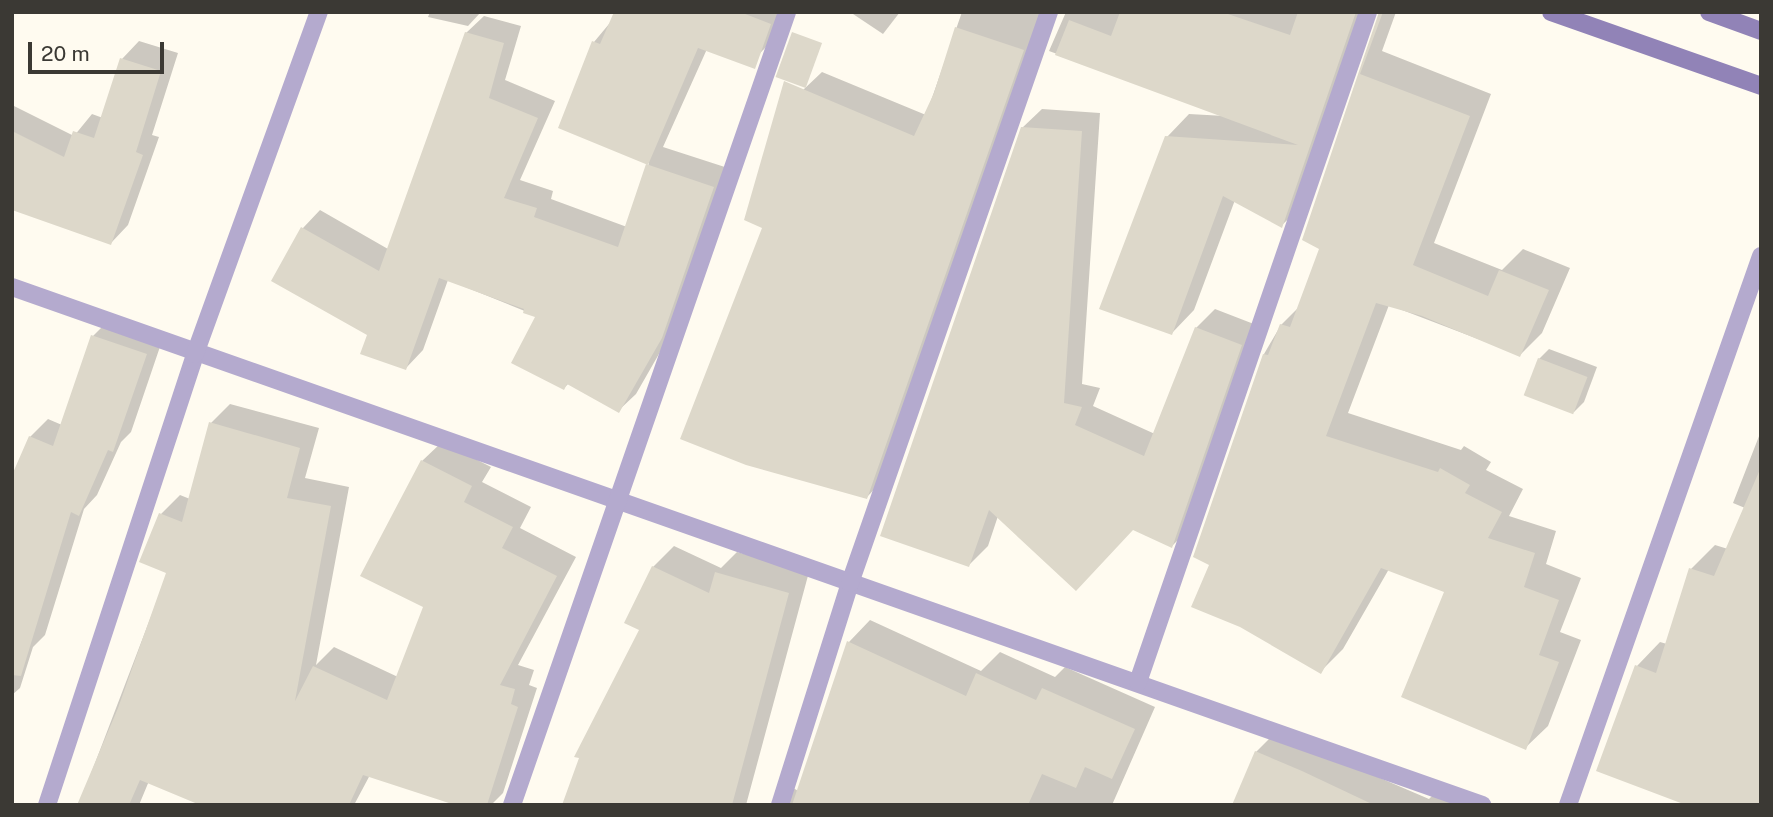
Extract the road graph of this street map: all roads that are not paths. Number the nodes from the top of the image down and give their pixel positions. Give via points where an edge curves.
1 (319, 12) edge
2 (787, 12) edge
3 (1049, 12) edge
4 (1368, 12) edge
5 (1551, 12) edge
6 (1709, 12) edge
7 (1761, 31) edge
8 (1761, 86) edge
9 (1761, 256) edge
10 (12, 287) edge
11 (195, 354) junction
12 (618, 502) junction
13 (850, 583) junction
14 (1138, 682) junction
15 (47, 805) edge
16 (512, 805) edge
17 (780, 805) edge
18 (1482, 805) edge
19 (1568, 805) edge

1 - 11 street
2 - 12 street
3 - 13 street
4 - 14 street
5 - 8 main road
6 - 7 main road
9 - 19 street
10 - 11 street
11 - 12 street
11 - 15 street
12 - 13 street
12 - 16 street
13 - 14 street
13 - 17 street
14 - 18 street

